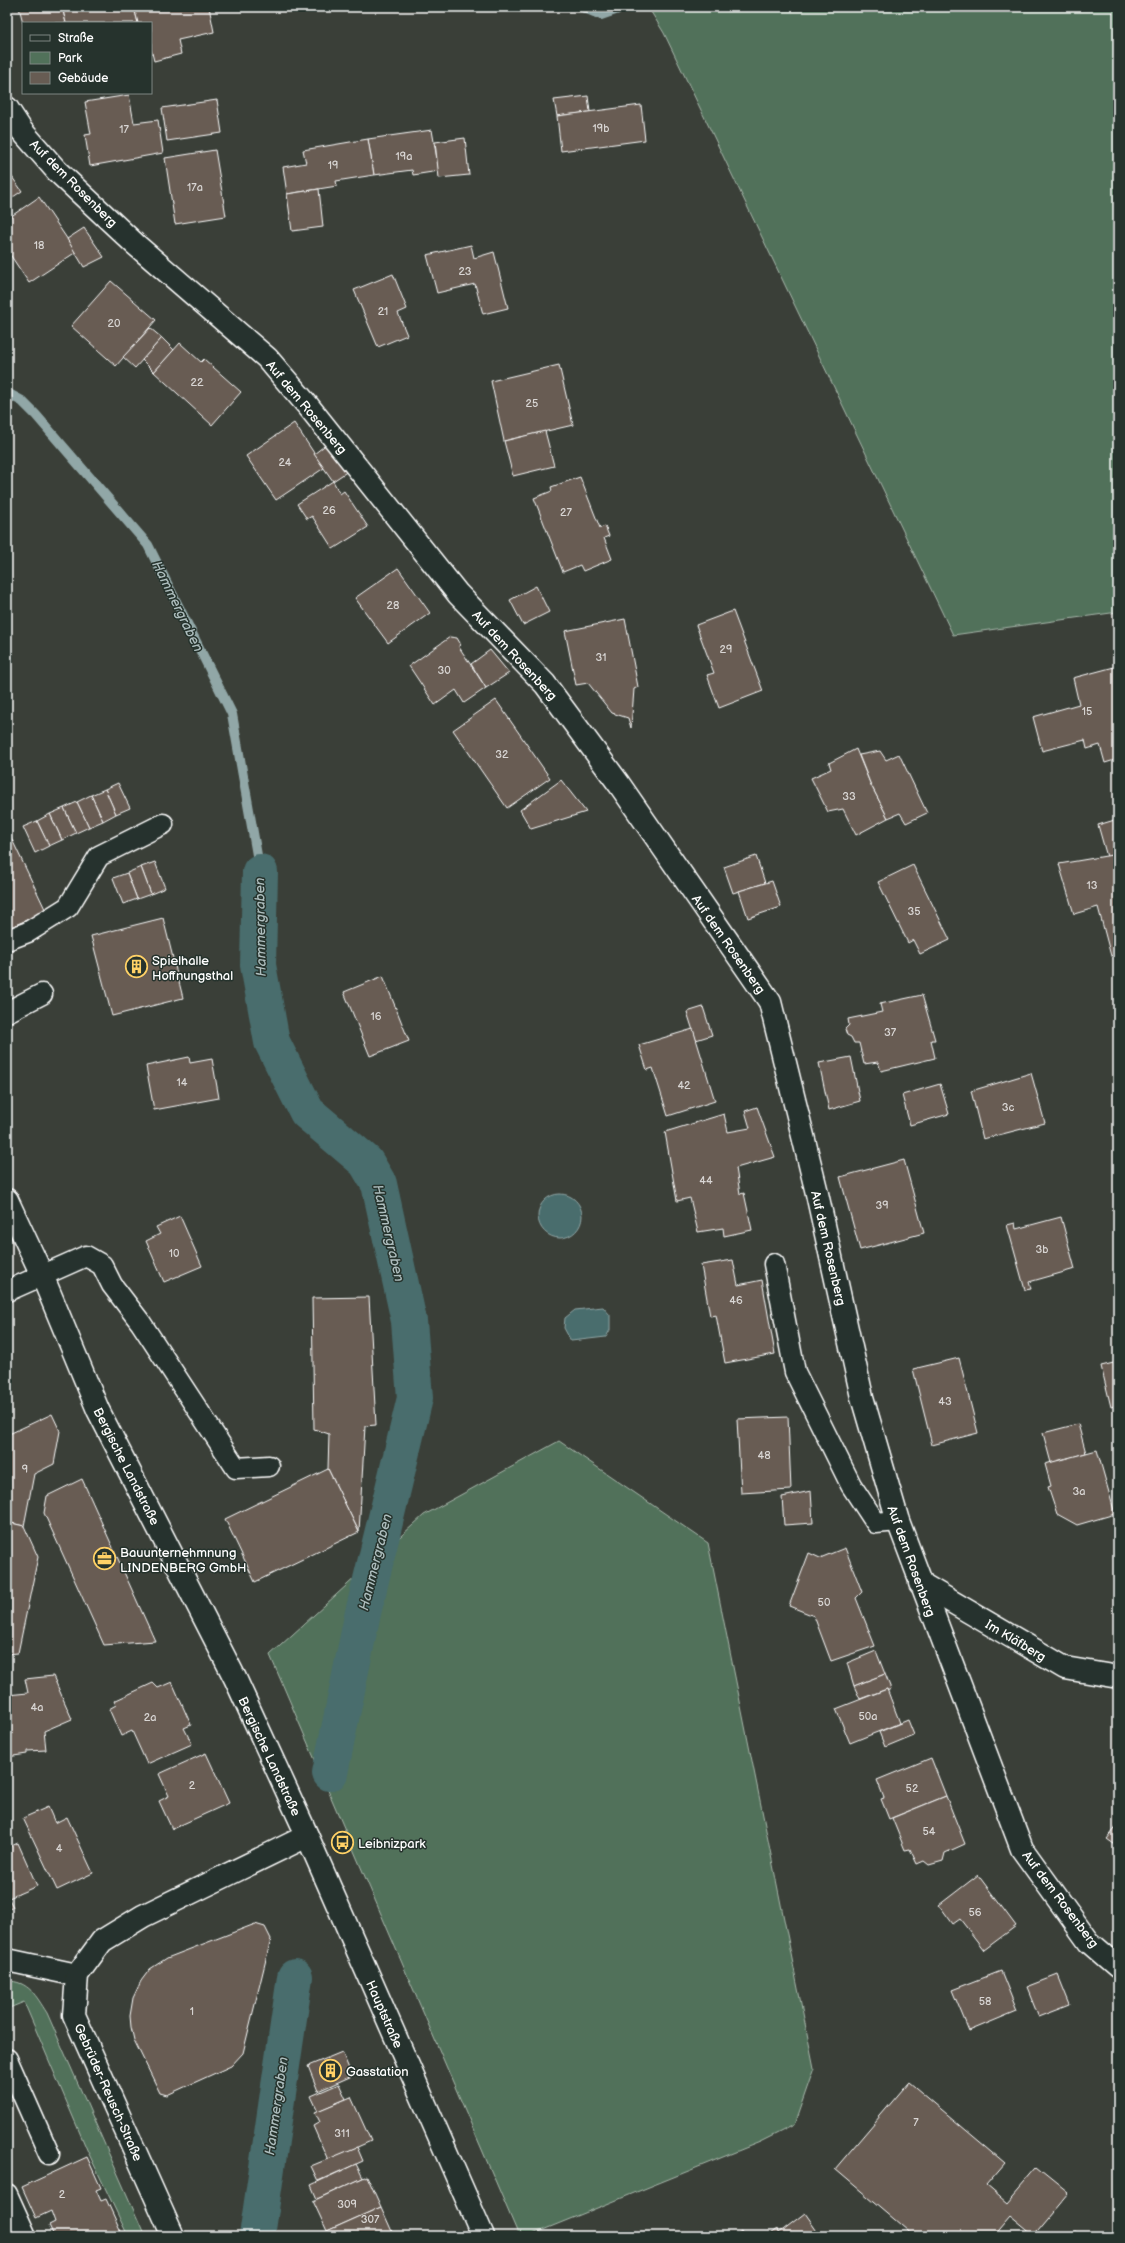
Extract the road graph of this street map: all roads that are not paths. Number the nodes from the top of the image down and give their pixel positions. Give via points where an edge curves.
1 (7, 108) edge
2 (163, 824) dead end
3 (7, 940) edge
4 (42, 994) dead end
5 (7, 1012) edge
6 (7, 1200) edge
7 (774, 1264) dead end
8 (42, 1275) junction
9 (7, 1290) edge
10 (269, 1466) dead end
11 (898, 1521) junction
12 (920, 1583) junction
13 (1118, 1677) edge
14 (307, 1836) junction
15 (7, 1960) edge
16 (1118, 1967) edge
17 (77, 1975) junction
18 (7, 2058) edge
19 (49, 2154) dead end
20 (7, 2194) edge
21 (26, 2236) edge
22 (173, 2236) edge
23 (483, 2236) edge

1 - 11 street, Auf dem Rosenberg via 22,131 85,197 134,244 267,358 458,594 545,684 619,784 770,1002 816,1189 862,1397
2 - 3 lane via 99,856 68,907 28,932
4 - 5 lane
6 - 8 street, Bergische Landstraße
7 - 11 lane via 795,1372 851,1485 876,1523
8 - 9 lane
8 - 10 lane via 86,1256 102,1265 112,1285 141,1323 236,1468
8 - 14 street, Bergische Landstraße via 98,1410 235,1678
11 - 12 street, Auf dem Rosenberg
12 - 13 street, Im Kläfberg via 1065,1668
12 - 16 street, Auf dem Rosenberg via 1022,1849 1090,1942
14 - 17 street via 143,1916 102,1941
14 - 23 street, Hauptstraße
15 - 17 street
17 - 22 street, Gebrüder-Reusch-Straße via 74,2015
18 - 19 lane
20 - 21 lane

